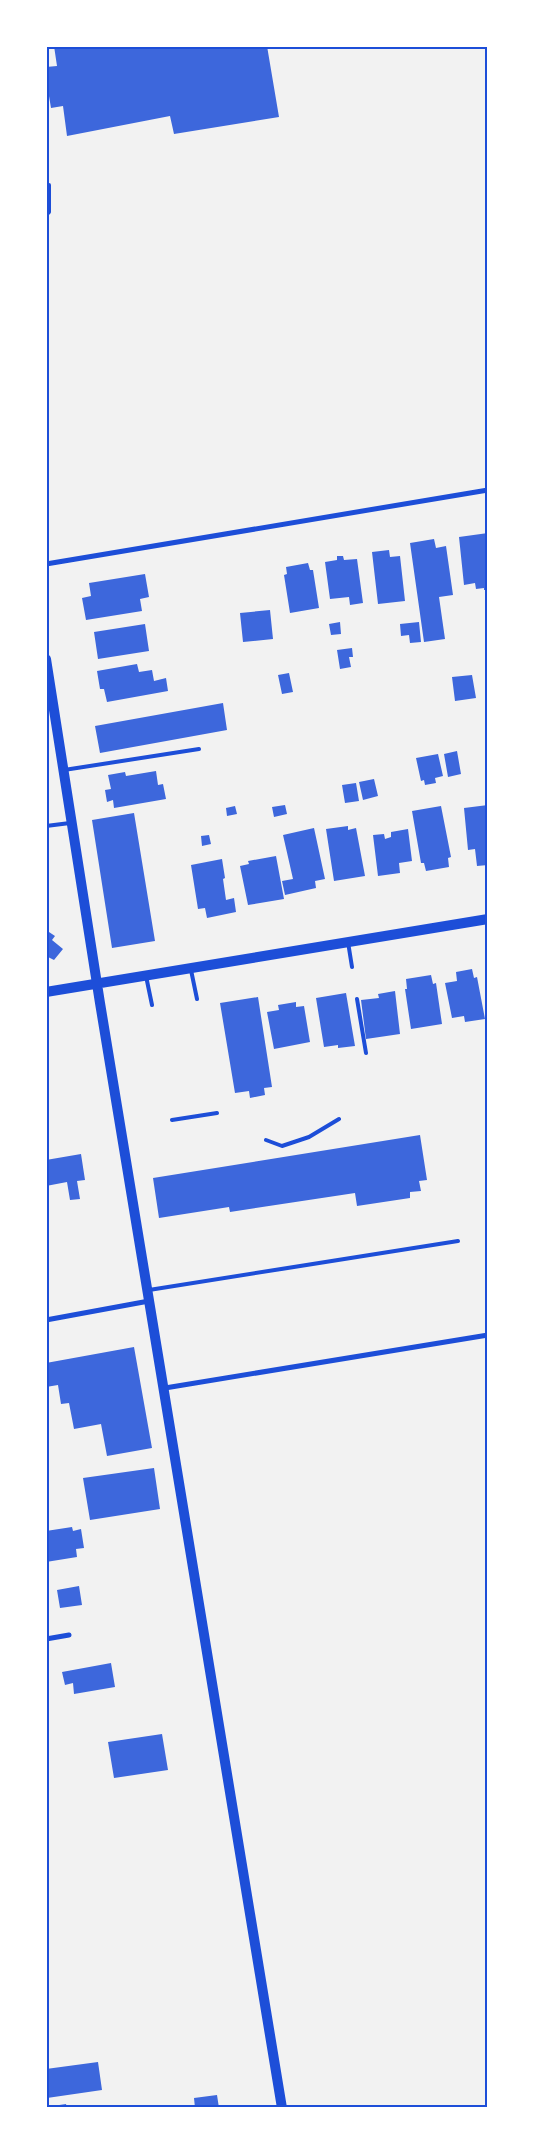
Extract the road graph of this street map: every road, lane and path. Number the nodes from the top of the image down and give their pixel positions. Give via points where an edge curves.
1 (49, 185) dead end
2 (46, 215) edge
3 (488, 490) edge
4 (46, 564) edge
5 (46, 659) edge
6 (199, 749) dead end
7 (64, 770) junction
8 (72, 823) junction
9 (46, 826) edge
10 (488, 920) edge
11 (348, 942) junction
12 (352, 967) dead end
13 (191, 968) junction
14 (146, 976) junction
15 (97, 984) junction
16 (46, 992) edge
17 (358, 999) dead end
18 (197, 1000) dead end
19 (152, 1005) dead end
20 (366, 1053) dead end
21 (217, 1113) dead end
22 (339, 1119) dead end
23 (172, 1120) dead end
24 (266, 1140) dead end
25 (458, 1242) dead end
26 (149, 1290) junction
27 (151, 1301) junction
28 (46, 1320) edge
29 (488, 1335) edge
30 (165, 1388) junction
31 (69, 1635) dead end
32 (46, 1639) edge
33 (282, 2108) edge

1 - 2 lane via 49,212
3 - 4 street
5 - 7 main road
6 - 7 lane
7 - 8 main road
8 - 9 lane
8 - 15 main road
10 - 11 main road
11 - 12 lane
11 - 13 main road
13 - 14 main road
13 - 18 lane
14 - 15 main road
14 - 19 lane
15 - 16 main road
15 - 26 main road
17 - 20 lane
21 - 23 lane
22 - 24 lane via 309,1137 282,1146
25 - 26 lane
26 - 27 main road
27 - 28 street
27 - 30 main road
29 - 30 street
30 - 33 main road
31 - 32 street

